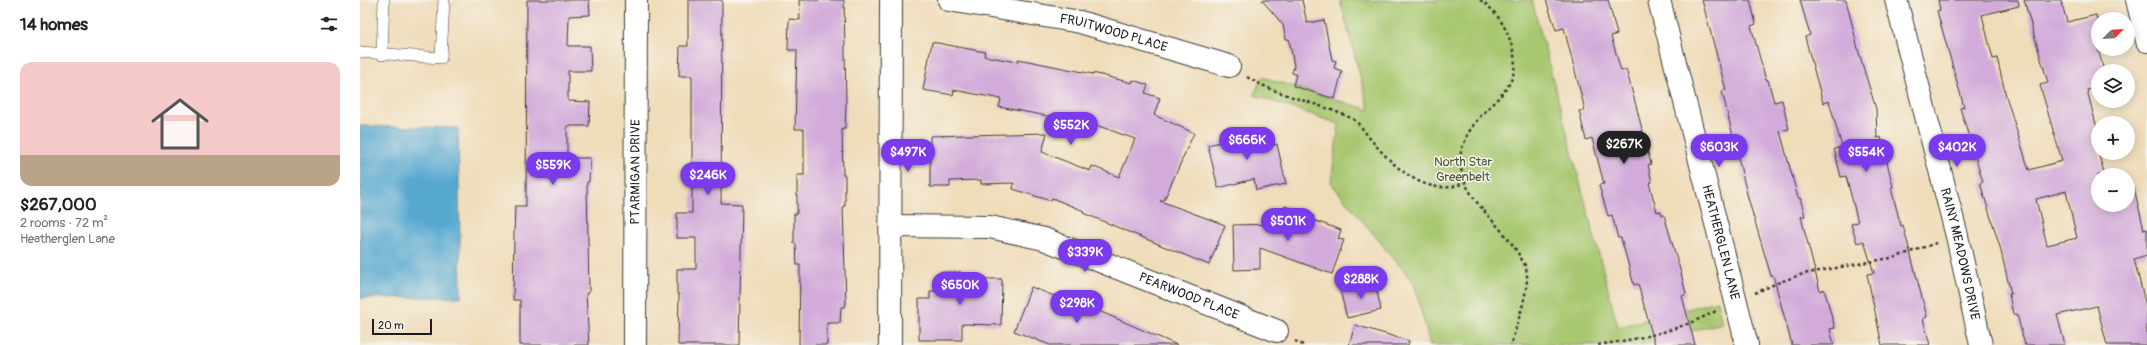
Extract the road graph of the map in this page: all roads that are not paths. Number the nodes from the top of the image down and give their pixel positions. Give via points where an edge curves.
1 (384, 0) edge
2 (444, 0) edge
3 (636, 0) edge
4 (891, 0) edge
5 (949, 0) edge
6 (1659, 0) edge
7 (1896, 0) edge
8 (2137, 0) edge
9 (2147, 41) edge
10 (360, 52) edge
11 (382, 55) junction
12 (1229, 66) road end
13 (891, 226) junction
14 (1277, 331) dead end
15 (635, 345) edge
16 (890, 345) edge
17 (1747, 345) edge
18 (1981, 345) edge

1 - 11 lane
2 - 11 lane via 441,58
3 - 15 street, PTARMIGAN DRIVE
4 - 13 street
5 - 12 street, FRUITWOOD PLACE via 1080,22
6 - 17 street, HEATHERGLEN LANE
7 - 18 street, RAINY MEADOWS DRIVE via 1957,236
8 - 9 street
10 - 11 lane
13 - 14 street, PEARWOOD PLACE via 990,227 1044,239
13 - 16 street

